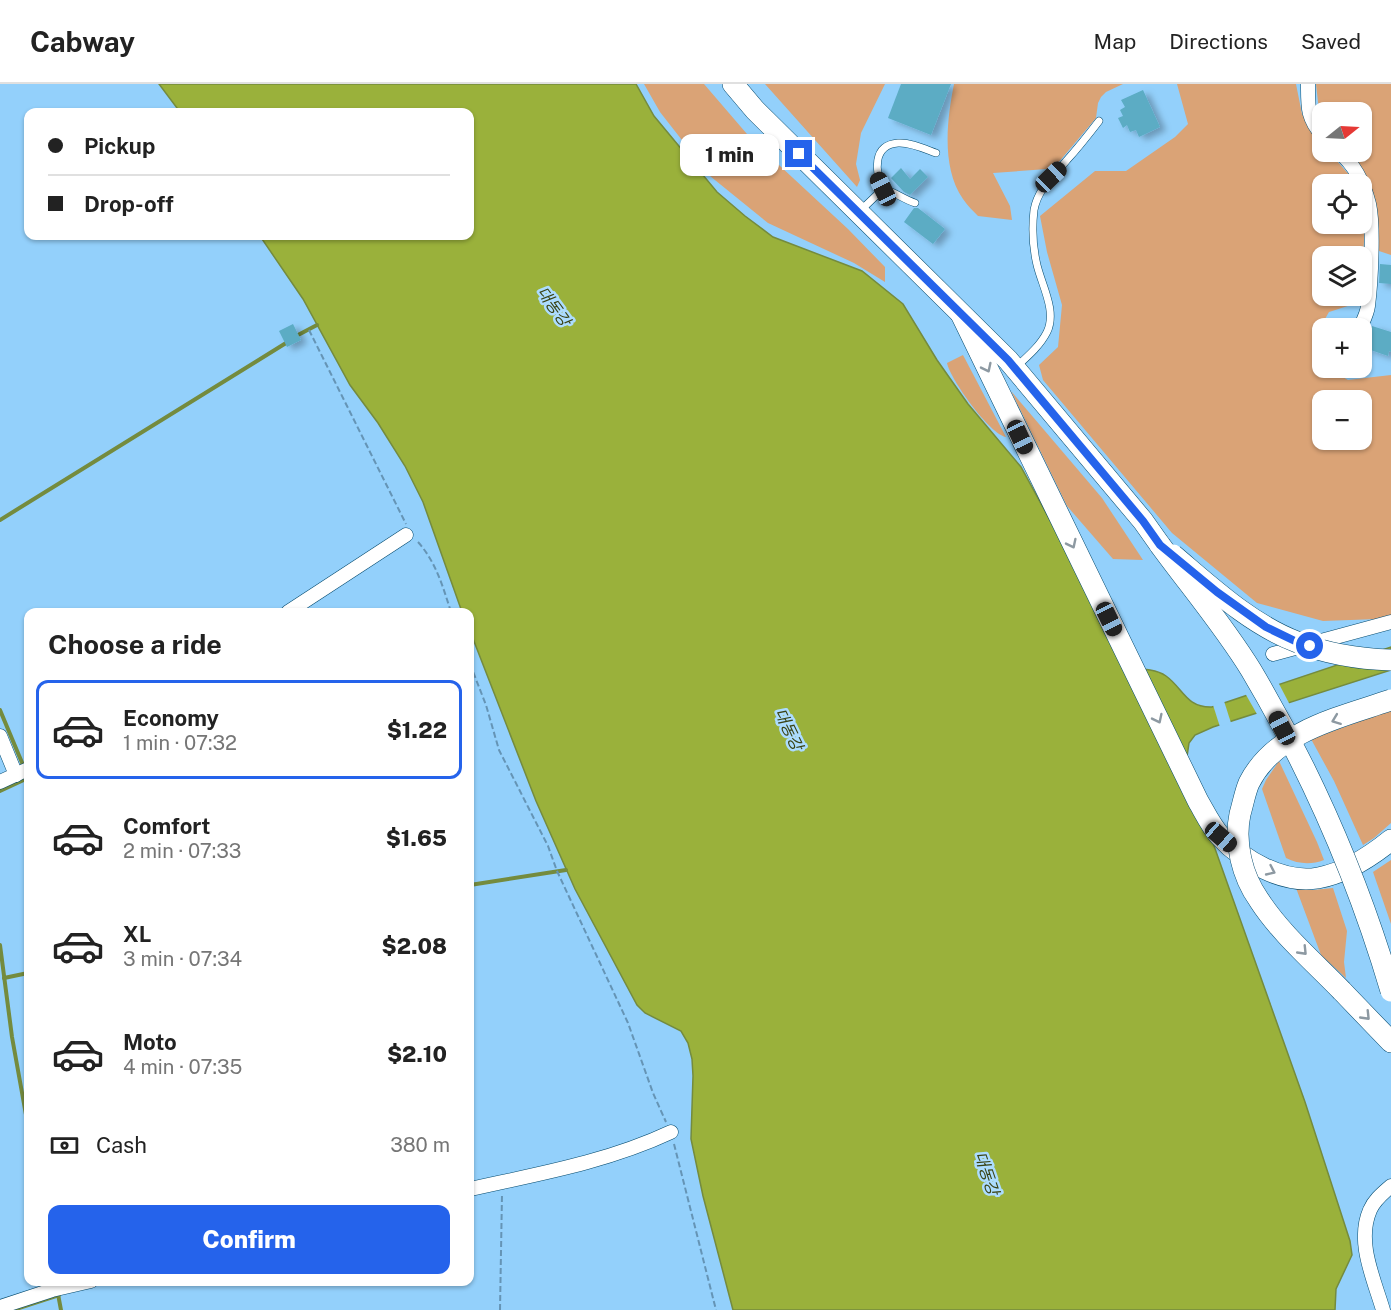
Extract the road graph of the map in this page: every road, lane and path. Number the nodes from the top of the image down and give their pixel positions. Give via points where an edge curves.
1 (733, 84) edge
2 (1308, 84) edge
3 (1099, 121) dead end
4 (1312, 124) edge
5 (936, 153) dead end
6 (1351, 162) edge
7 (883, 189) junction
8 (915, 203) dead end
9 (865, 220) junction
10 (962, 315) junction
11 (1364, 318) edge
12 (309, 330) dead end
13 (1012, 364) junction
14 (406, 532) junction
15 (1160, 545) junction
16 (294, 608) edge
17 (450, 608) edge
18 (1391, 622) edge
19 (1273, 654) dead end
20 (1391, 660) edge
21 (474, 674) edge
22 (1391, 700) edge
23 (0, 736) edge
24 (22, 772) edge
25 (0, 782) edge
26 (1391, 840) edge
27 (1391, 992) edge
28 (1391, 1042) edge
29 (671, 1132) junction
30 (502, 1182) junction
31 (1391, 1186) edge
32 (474, 1188) edge
33 (69, 1286) edge
34 (0, 1307) edge
35 (500, 1310) edge
36 (716, 1310) edge
37 (1383, 1310) edge

1 - 9 main road
2 - 4 street
3 - 13 lane via 1051,177 1034,209 1034,252 1048,301 1048,331
5 - 7 lane via 898,143 888,146 879,155 876,166
6 - 11 street via 1369,205 1371,244
7 - 8 lane
7 - 9 lane
9 - 10 main road
10 - 13 main road
10 -> 26 main road, bridge via 1198,801 1221,837 1264,868 1303,879 1319,878 1352,866
12 - 14 path via 406,522
13 - 15 main road
14 - 16 street
14 - 17 path via 428,552
15 - 20 main road, bridge via 1217,592 1283,636 1339,654
15 - 27 main road, bridge via 1250,669 1314,788 1335,834
18 - 19 street
21 - 29 path via 499,750 548,846 628,1023
22 -> 28 main road, bridge via 1310,730 1273,752 1249,784 1238,836 1242,864 1257,899
23 - 24 street
24 - 25 street
29 - 30 street via 602,1158
29 - 36 path
30 - 32 street
30 - 35 path
31 - 37 street via 1370,1209 1366,1227 1366,1252
33 - 34 street

